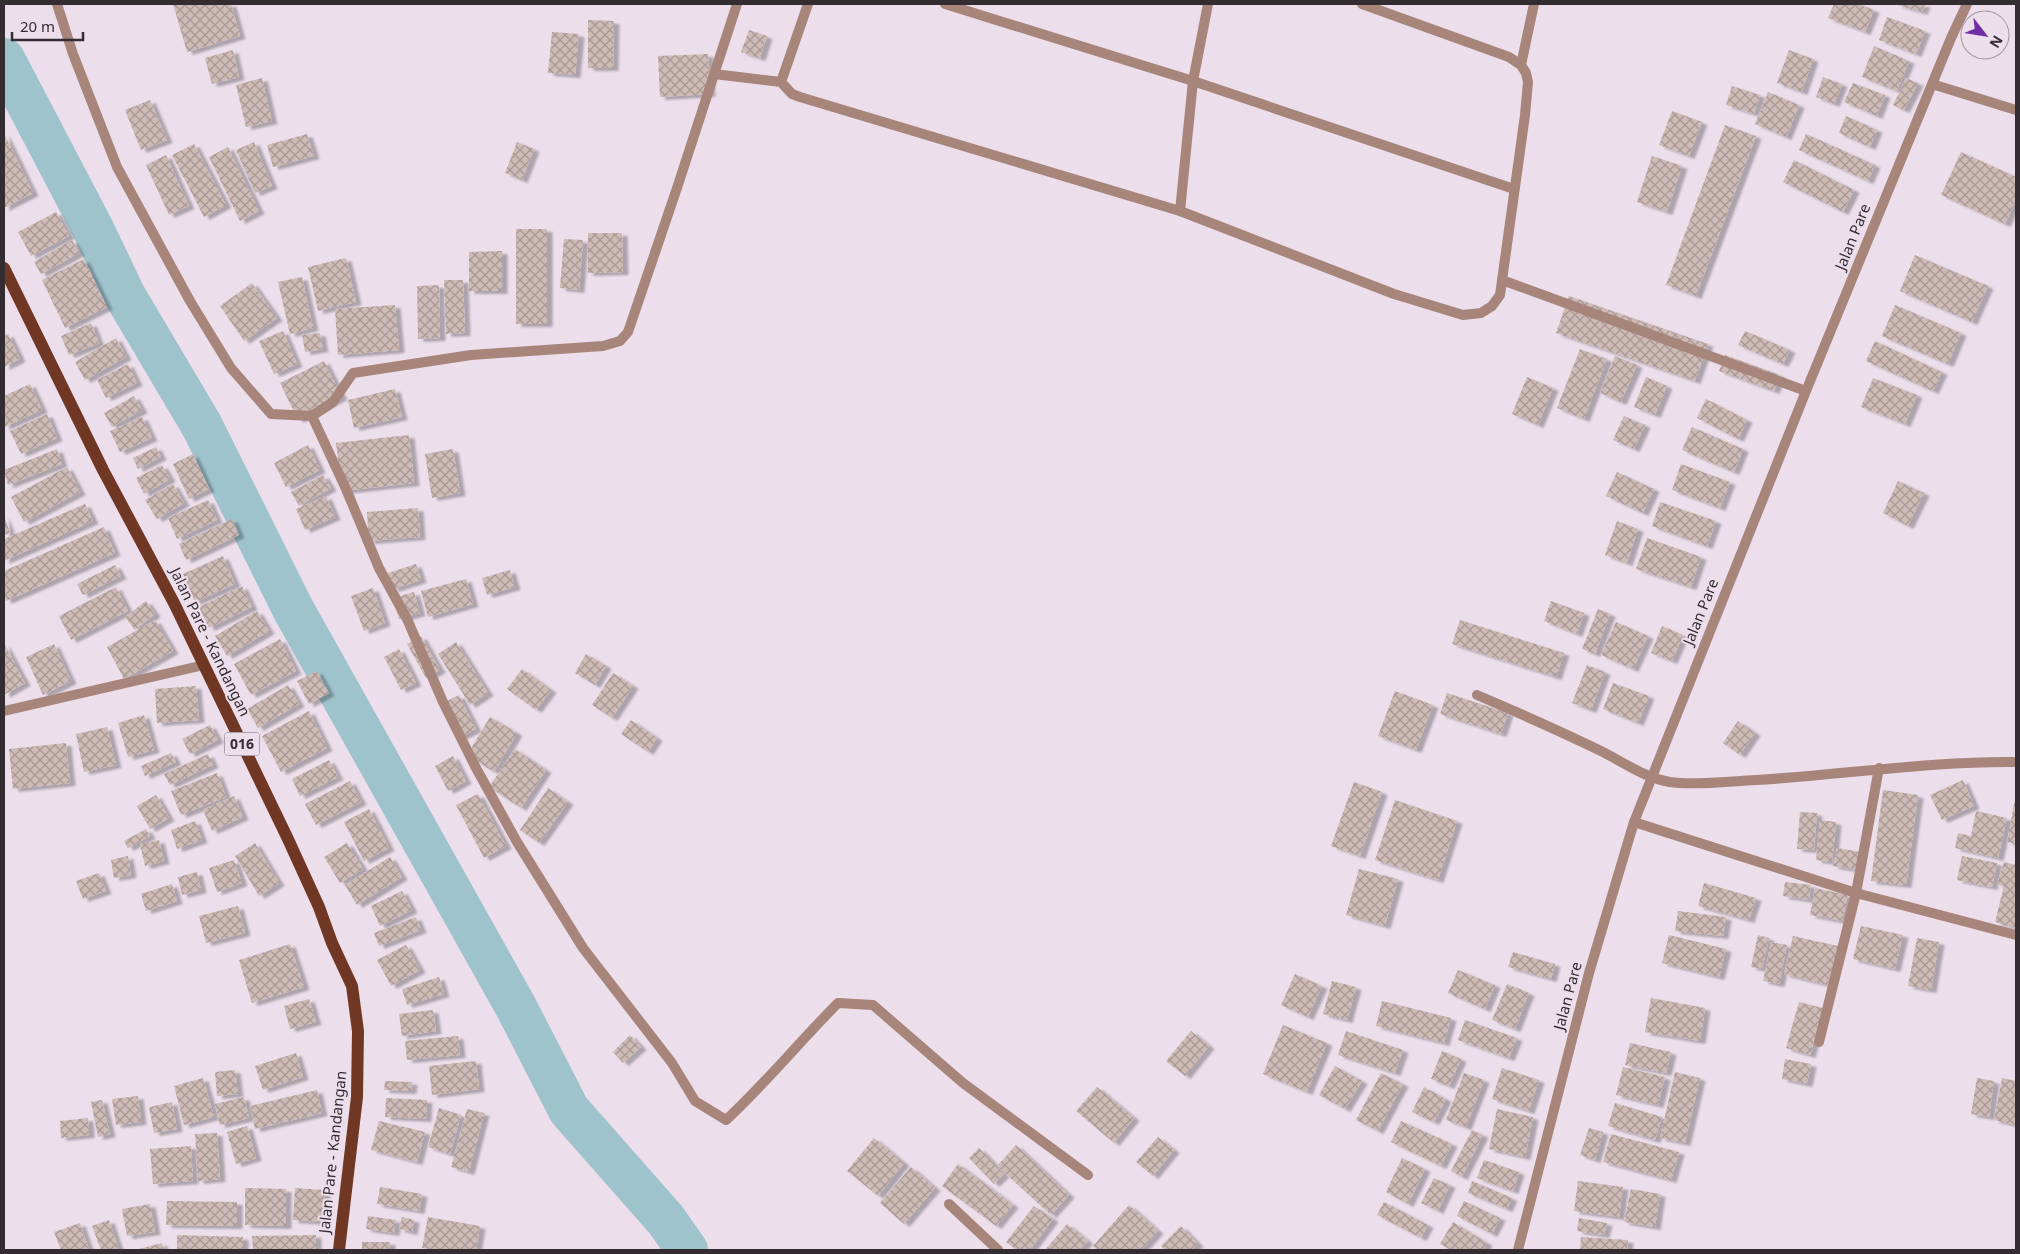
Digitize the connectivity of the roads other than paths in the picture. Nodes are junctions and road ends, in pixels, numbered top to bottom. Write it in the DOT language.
graph roads {
  1 [pos="57,4"];
  2 [pos="737,4"];
  3 [pos="808,4"];
  4 [pos="945,4"];
  5 [pos="1208,4"];
  6 [pos="1362,4"];
  7 [pos="1534,4"];
  8 [pos="1967,4"];
  9 [pos="1521,65"];
  10 [pos="714,74"];
  11 [pos="1194,81"];
  12 [pos="781,82"];
  13 [pos="1932,84"];
  14 [pos="2016,110"];
  15 [pos="1514,189"];
  16 [pos="1180,211"];
  17 [pos="4,268"];
  18 [pos="1502,280"];
  19 [pos="1806,391"];
  20 [pos="312,416"];
  21 [pos="204,665"];
  22 [pos="1477,694"];
  23 [pos="4,711"];
  24 [pos="2016,762"];
  25 [pos="1879,768"];
  26 [pos="1652,776"];
  27 [pos="1634,822"];
  28 [pos="1856,893"];
  29 [pos="2016,935"];
  30 [pos="1819,1042"];
  31 [pos="1088,1175"];
  32 [pos="948,1204"];
  33 [pos="339,1250"];
  34 [pos="998,1250"];
  35 [pos="1518,1250"];
  1 -- 20 [label="street"];
  2 -- 10 [label="street"];
  3 -- 12 [label="street"];
  4 -- 11 [label="street"];
  5 -- 11 [label="street"];
  6 -- 9 [label="street"];
  7 -- 9 [label="street"];
  8 -- 13 [label="street, Jalan Pare"];
  9 -- 15 [label="street"];
  10 -- 12 [label="street"];
  10 -- 20 [label="street"];
  11 -- 15 [label="street"];
  11 -- 16 [label="street"];
  12 -- 16 [label="street"];
  13 -- 14 [label="street"];
  13 -- 19 [label="street, Jalan Pare"];
  15 -- 18 [label="street"];
  16 -- 18 [label="street"];
  17 -- 21 [label="main road, Jalan Pare - Kandangan / 016"];
  18 -- 19 [label="street"];
  19 -- 26 [label="street, Jalan Pare"];
  20 -- 31 [label="street"];
  21 -- 23 [label="street"];
  21 -- 33 [label="main road, Jalan Pare - Kandangan / 016"];
  22 -- 26 [label="street"];
  24 -- 25 [label="street"];
  25 -- 26 [label="street"];
  25 -- 28 [label="street"];
  26 -- 27 [label="street, Jalan Pare"];
  27 -- 28 [label="street"];
  27 -- 35 [label="street, Jalan Pare"];
  28 -- 29 [label="street"];
  28 -- 30 [label="street"];
  32 -- 34 [label="street"];
}
